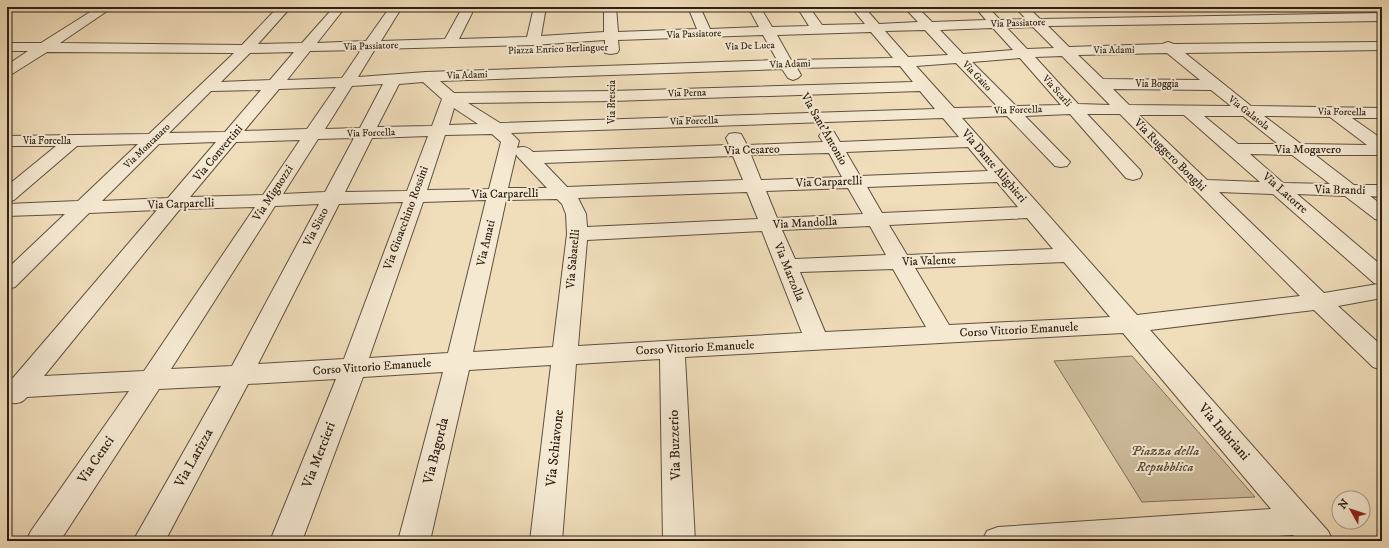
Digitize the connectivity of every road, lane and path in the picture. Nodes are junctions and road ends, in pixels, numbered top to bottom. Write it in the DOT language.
graph roads {
  1 [pos="107,7"];
  2 [pos="285,7"];
  3 [pos="396,7"];
  4 [pos="540,7"];
  5 [pos="610,7"];
  6 [pos="694,7"];
  7 [pos="754,7"];
  8 [pos="803,7"];
  9 [pos="857,7"];
  10 [pos="910,7"];
  11 [pos="981,7"];
  12 [pos="1021,7"];
  13 [pos="1074,7"];
  14 [pos="1118,7"];
  15 [pos="1208,7"];
  16 [pos="1264,7"];
  17 [pos="1319,7"];
  18 [pos="1371,7"];
  19 [pos="337,10"];
  20 [pos="466,13"];
  21 [pos="1382,13"];
  22 [pos="1382,16"];
  23 [pos="1334,17"];
  24 [pos="1221,18"];
  25 [pos="1278,18"];
  26 [pos="1134,20"];
  27 [pos="1089,21"];
  28 [pos="1037,23"];
  29 [pos="996,24"];
  30 [pos="928,26"];
  31 [pos="820,30"];
  32 [pos="878,37"];
  33 [pos="702,40"];
  34 [pos="533,41"];
  35 [pos="774,41"];
  36 [pos="506,42"];
  37 [pos="450,44"];
  38 [pos="617,45"];
  39 [pos="371,46"];
  40 [pos="1317,46"];
  41 [pos="7,47"];
  42 [pos="44,47"];
  43 [pos="306,47"];
  44 [pos="1379,47"];
  45 [pos="246,48"];
  46 [pos="1256,48"];
  47 [pos="1121,49"];
  48 [pos="1173,49"];
  49 [pos="1066,51"];
  50 [pos="1024,54"];
  51 [pos="960,58"];
  52 [pos="904,62"];
  53 [pos="786,64"];
  54 [pos="707,68"];
  55 [pos="612,70"];
  56 [pos="7,71"];
  57 [pos="426,77"];
  58 [pos="393,80"];
  59 [pos="346,82"];
  60 [pos="1099,84"];
  61 [pos="275,85"];
  62 [pos="1215,85"];
  63 [pos="207,86"];
  64 [pos="925,86"];
  65 [pos="801,90"];
  66 [pos="717,92"];
  67 [pos="612,96"];
  68 [pos="450,98"];
  69 [pos="1074,108"];
  70 [pos="1124,109"];
  71 [pos="1188,110"];
  72 [pos="1245,110"];
  73 [pos="1011,111"];
  74 [pos="1333,112"];
  75 [pos="949,113"];
  76 [pos="1382,113"];
  77 [pos="817,117"];
  78 [pos="728,120"];
  79 [pos="613,125"];
  80 [pos="438,131"];
  81 [pos="366,133"];
  82 [pos="312,134"];
  83 [pos="504,135"];
  84 [pos="231,137"];
  85 [pos="153,139"];
  86 [pos="7,141"];
  87 [pos="73,141"];
  88 [pos="974,142"];
  89 [pos="834,147"];
  90 [pos="1382,148"];
  91 [pos="1235,149"];
  92 [pos="1296,149"];
  93 [pos="740,150"];
  94 [pos="612,155"];
  95 [pos="529,158"];
  96 [pos="1061,162"];
  97 [pos="1133,174"];
  98 [pos="1003,176"];
  99 [pos="854,181"];
  100 [pos="755,185"];
  101 [pos="1202,186"];
  102 [pos="1280,188"];
  103 [pos="1349,190"];
  104 [pos="1382,190"];
  105 [pos="562,193"];
  106 [pos="498,194"];
  107 [pos="7,196"];
  108 [pos="414,197"];
  109 [pos="331,198"];
  110 [pos="268,201"];
  111 [pos="175,204"];
  112 [pos="84,207"];
  113 [pos="7,210"];
  114 [pos="1034,212"];
  115 [pos="1382,215"];
  116 [pos="876,219"];
  117 [pos="770,224"];
  118 [pos="577,234"];
  119 [pos="1071,255"];
  120 [pos="901,262"];
  121 [pos="787,266"];
  122 [pos="1382,278"];
  123 [pos="7,282"];
  124 [pos="1382,291"];
  125 [pos="1319,302"];
  126 [pos="1131,324"];
  127 [pos="942,334"];
  128 [pos="817,341"];
  129 [pos="672,349"];
  130 [pos="564,356"];
  131 [pos="1382,361"];
  132 [pos="458,362"];
  133 [pos="353,368"];
  134 [pos="240,375"];
  135 [pos="151,380"];
  136 [pos="12,393"];
  137 [pos="1308,531"];
  138 [pos="1214,534"];
  139 [pos="1080,538"];
  140 [pos="42,541"];
  141 [pos="149,541"];
  142 [pos="286,541"];
  143 [pos="414,541"];
  144 [pos="546,541"];
  145 [pos="679,541"];
  146 [pos="998,541"];
  1 -- 42 [label="street"];
  2 -- 45 [label="street, Via Montanaro"];
  3 -- 39 [label="street, Via Mignozzi"];
  4 -- 34 [label="street"];
  5 -- 38 [label="street, Via Brescia"];
  6 -- 33 [label="street, Via Marzolla"];
  7 -- 35 [label="street, Via Sant'Antonio"];
  8 -- 31 [label="street"];
  9 -- 32 [label="street, Via Dante Alighieri"];
  10 -- 30 [label="street, Via Gaito"];
  11 -- 29 [label="street, Via Scarli"];
  12 -- 28 [label="street, Via Ruggero Bonghi"];
  13 -- 27 [label="street"];
  14 -- 26 [label="street, Via Galatola"];
  15 -- 24 [label="street"];
  16 -- 25 [label="street"];
  17 -- 23 [label="street"];
  18 -- 21 [label="street"];
  19 -- 43 [label="street, Via Convertini"];
  20 -- 37 [label="street"];
  22 -- 23 [label="street, Via Passiatore"];
  23 -- 25 [label="street, Via Passiatore"];
  23 -- 44 [label="street"];
  24 -- 25 [label="street, Via Passiatore"];
  24 -- 26 [label="street, Via Passiatore"];
  24 -- 46 [label="street"];
  25 -- 40 [label="street"];
  26 -- 27 [label="street, Via Passiatore"];
  26 -- 48 [label="street, Via Galatola"];
  27 -- 28 [label="street, Via Passiatore"];
  27 -- 47 [label="street"];
  28 -- 29 [label="street, Via Passiatore"];
  28 -- 49 [label="street, Via Ruggero Bonghi"];
  29 -- 30 [label="street, Via Passiatore"];
  29 -- 50 [label="street, Via Scarli"];
  30 -- 32 [label="street, Via Passiatore"];
  30 -- 51 [label="street, Via Gaito"];
  31 -- 32 [label="street, Via Passiatore"];
  31 -- 35 [label="street, Via Passiatore"];
  32 -- 52 [label="street, Via Dante Alighieri"];
  33 -- 35 [label="street, Via Passiatore"];
  33 -- 38 [label="street, Via Passiatore"];
  33 -- 54 [label="street, Via Marzolla"];
  34 -- 36 [label="street, Via Passiatore"];
  34 -- 38 [label="street, Via Passiatore"];
  35 -- 53 [label="street, Via Sant'Antonio"];
  36 -- 37 [label="street, Via Passiatore"];
  36 -- 38 [label="street, Piazza Enrico Berlinguer"];
  37 -- 39 [label="street, Via Passiatore"];
  38 -- 55 [label="street, Via Brescia"];
  39 -- 43 [label="street, Via Passiatore"];
  39 -- 59 [label="street, Via Mignozzi"];
  40 -- 44 [label="street, Via Adami"];
  40 -- 46 [label="street, Via Adami"];
  41 -- 42 [label="street, Via Passiatore"];
  42 -- 45 [label="street, Via Passiatore"];
  42 -- 56 [label="street"];
  43 -- 45 [label="street, Via Passiatore"];
  43 -- 61 [label="street, Via Convertini"];
  45 -- 63 [label="street, Via Montanaro"];
  46 -- 48 [label="street, Via Adami"];
  47 -- 48 [label="street, Via Adami"];
  47 -- 49 [label="street, Via Adami"];
  48 -- 62 [label="street, Via Galatola"];
  49 -- 50 [label="street, Via Adami"];
  49 -- 60 [label="street, Via Ruggero Bonghi"];
  50 -- 51 [label="street, Via Adami"];
  50 -- 69 [label="street, Via Scarli"];
  51 -- 52 [label="street, Via Adami"];
  51 -- 73 [label="street, Via Gaito"];
  52 -- 53 [label="street, Via Adami"];
  52 -- 64 [label="street, Via Dante Alighieri"];
  53 -- 54 [label="street, Via Adami"];
  53 -- 65 [label="street, Via Sant'Antonio"];
  54 -- 55 [label="street, Via Adami"];
  54 -- 66 [label="street, Via Marzolla"];
  55 -- 57 [label="street, Via Adami"];
  55 -- 67 [label="street, Via Brescia"];
  57 -- 58 [label="street, Via Adami"];
  57 -- 68 [label="street"];
  58 -- 59 [label="street, Via Adami"];
  58 -- 81 [label="street, Via Sisto"];
  59 -- 61 [label="street, Via Adami"];
  59 -- 82 [label="street, Via Mignozzi"];
  60 -- 62 [label="street, Via Boggia"];
  60 -- 70 [label="street, Via Ruggero Bonghi"];
  61 -- 63 [label="street, Via Adami"];
  61 -- 84 [label="street, Via Convertini"];
  62 -- 72 [label="street, Via Galatola"];
  63 -- 85 [label="street, Via Montanaro"];
  64 -- 65 [label="street, Via Perna"];
  64 -- 75 [label="street, Via Dante Alighieri"];
  65 -- 66 [label="street, Via Perna"];
  65 -- 77 [label="street, Via Sant'Antonio"];
  66 -- 67 [label="street, Via Perna"];
  66 -- 78 [label="street, Via Marzolla"];
  67 -- 68 [label="street, Via Perna"];
  67 -- 79 [label="street, Via Brescia"];
  68 -- 80 [label="street, Via Gioacchino Rossini"];
  68 -- 83 [label="street, Via Sabatelli"];
  69 -- 70 [label="street, Via Forcella"];
  69 -- 73 [label="street, Via Forcella"];
  69 -- 97 [label="street, Via Scarli"];
  70 -- 71 [label="street, Via Forcella"];
  70 -- 101 [label="street, Via Ruggero Bonghi"];
  71 -- 72 [label="street, Via Forcella"];
  71 -- 91 [label="street, Via Latorre"];
  72 -- 74 [label="street, Via Forcella"];
  72 -- 92 [label="street, Via Galatola"];
  73 -- 75 [label="street, Via Forcella"];
  73 -- 96 [label="street, Via Gaito"];
  74 -- 76 [label="street, Via Forcella"];
  74 -- 90 [label="street"];
  75 -- 77 [label="street, Via Forcella"];
  75 -- 88 [label="street, Via Dante Alighieri"];
  77 -- 78 [label="street, Via Forcella"];
  77 -- 89 [label="street, Via Sant'Antonio"];
  78 -- 79 [label="street, Via Forcella"];
  78 -- 93 [label="street, Via Marzolla"];
  79 -- 83 [label="street, Via Forcella"];
  79 -- 94 [label="street, Via Brescia"];
  80 -- 81 [label="street, Via Forcella"];
  80 -- 83 [label="street, Via Forcella"];
  80 -- 108 [label="street, Via Gioacchino Rossini"];
  81 -- 82 [label="street, Via Forcella"];
  81 -- 109 [label="street, Via Sisto"];
  82 -- 84 [label="street, Via Forcella"];
  82 -- 110 [label="street, Via Mignozzi"];
  83 -- 95 [label="street, Via Sabatelli"];
  83 -- 106 [label="street, Via Amati"];
  84 -- 85 [label="street, Via Forcella"];
  84 -- 111 [label="street, Via Convertini"];
  85 -- 87 [label="street, Via Forcella"];
  85 -- 112 [label="street, Via Montanaro"];
  86 -- 87 [label="street, Via Forcella"];
  87 -- 107 [label="street"];
  88 -- 89 [label="street, Via Cesareo"];
  88 -- 98 [label="street, Via Dante Alighieri"];
  89 -- 93 [label="street, Via Cesareo"];
  89 -- 99 [label="street, Via Sant'Antonio"];
  90 -- 92 [label="street, Via Mogavero"];
  91 -- 92 [label="street, Via Mogavero"];
  91 -- 102 [label="street, Via Latorre"];
  92 -- 103 [label="street, Via Galatola"];
  93 -- 94 [label="street, Via Cesareo"];
  93 -- 100 [label="street, Via Marzolla"];
  94 -- 95 [label="street, Via Cesareo"];
  95 -- 105 [label="street, Via Sabatelli"];
  98 -- 99 [label="street, Via Carparelli"];
  98 -- 114 [label="street, Via Dante Alighieri"];
  99 -- 100 [label="street, Via Carparelli"];
  99 -- 116 [label="street, Via Sant'Antonio"];
  100 -- 105 [label="street, Via Carparelli"];
  100 -- 117 [label="street, Via Marzolla"];
  101 -- 102 [label="street, Via Brandi"];
  101 -- 125 [label="street, Via Ruggero Bonghi"];
  102 -- 103 [label="street, Via Brandi"];
  102 -- 122 [label="street, Via Latorre"];
  103 -- 104 [label="street, Via Brandi"];
  103 -- 115 [label="street, Via Galatola"];
  105 -- 106 [label="street, Via Carparelli"];
  105 -- 118 [label="street, Via Sabatelli"];
  106 -- 108 [label="street, Via Carparelli"];
  106 -- 132 [label="street, Via Amati"];
  108 -- 109 [label="street, Via Carparelli"];
  108 -- 133 [label="street, Via Gioacchino Rossini"];
  109 -- 110 [label="street, Via Carparelli"];
  109 -- 134 [label="street, Via Sisto"];
  110 -- 111 [label="street, Via Carparelli"];
  110 -- 135 [label="street, Via Mignozzi"];
  111 -- 112 [label="street, Via Carparelli"];
  111 -- 136 [label="street, Via Convertini"];
  112 -- 113 [label="street, Via Carparelli"];
  112 -- 123 [label="street, Via Montanaro"];
  114 -- 116 [label="street, Via Mandolla"];
  114 -- 119 [label="street, Via Dante Alighieri"];
  116 -- 117 [label="street, Via Mandolla"];
  116 -- 120 [label="street, Via Sant'Antonio"];
  117 -- 118 [label="street, Via Mandolla"];
  117 -- 121 [label="street, Via Marzolla"];
  118 -- 130 [label="street, Via Sabatelli"];
  119 -- 120 [label="street, Via Valente"];
  119 -- 126 [label="street, Via Dante Alighieri"];
  120 -- 121 [label="street, Via Valente"];
  120 -- 127 [label="street, Via Sant'Antonio"];
  121 -- 128 [label="street, Via Marzolla"];
  124 -- 125 [label="street, Corso Vittorio Emanuele"];
  125 -- 126 [label="street, Corso Vittorio Emanuele"];
  125 -- 131 [label="street, Via Ruggero Bonghi"];
  126 -- 127 [label="street, Corso Vittorio Emanuele"];
  126 -- 137 [label="street, Via Imbriani"];
  127 -- 128 [label="street, Corso Vittorio Emanuele"];
  128 -- 129 [label="street, Corso Vittorio Emanuele"];
  129 -- 130 [label="street, Corso Vittorio Emanuele"];
  129 -- 145 [label="street, Via Buzzerio"];
  130 -- 132 [label="street, Corso Vittorio Emanuele"];
  130 -- 144 [label="street, Via Schiavone"];
  132 -- 133 [label="street, Corso Vittorio Emanuele"];
  132 -- 143 [label="street, Via Bagorda"];
  133 -- 134 [label="street, Corso Vittorio Emanuele"];
  133 -- 142 [label="street, Via Mercieri"];
  134 -- 135 [label="street, Corso Vittorio Emanuele"];
  134 -- 141 [label="street, Via Larizza"];
  135 -- 136 [label="street, Corso Vittorio Emanuele"];
  135 -- 140 [label="street, Via Cenci"];
  137 -- 138 [label="street"];
  138 -- 139 [label="street"];
  139 -- 146 [label="street"];
}
